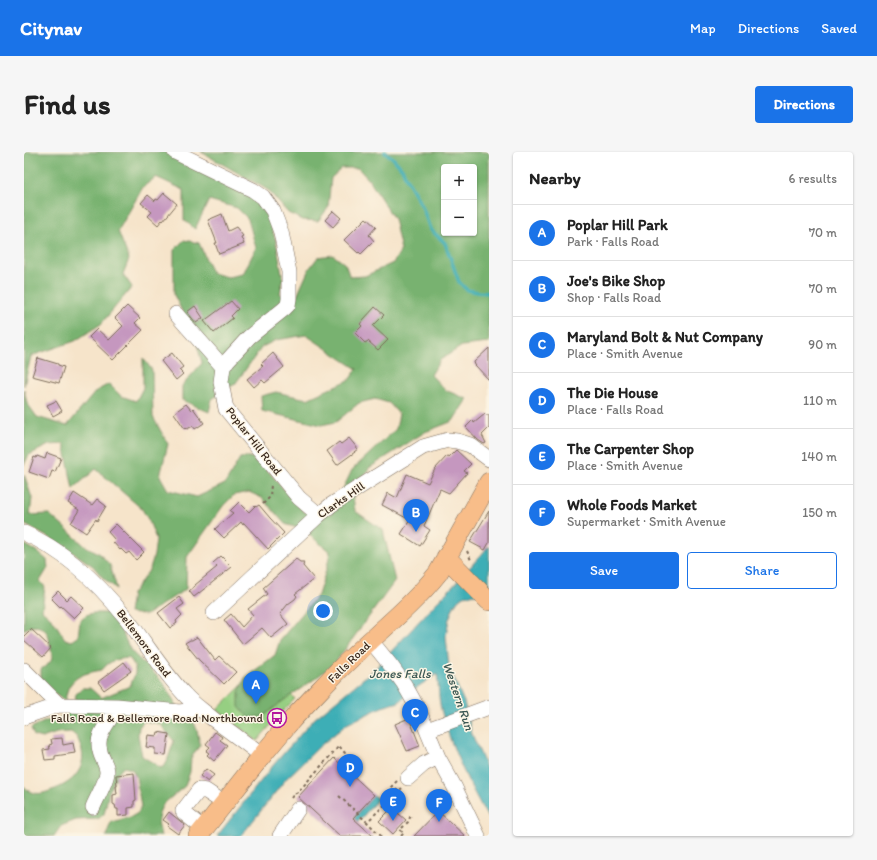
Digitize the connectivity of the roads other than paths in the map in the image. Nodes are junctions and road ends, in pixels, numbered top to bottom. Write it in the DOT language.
graph roads {
  1 [pos="175,152"];
  2 [pos="176,314"];
  3 [pos="223,367"];
  4 [pos="489,460"];
  5 [pos="489,482"];
  6 [pos="319,515"];
  7 [pos="24,532"];
  8 [pos="446,557"];
  9 [pos="489,601"];
  10 [pos="214,613"];
  11 [pos="376,646"];
  12 [pos="24,670"];
  13 [pos="59,705"];
  14 [pos="117,706"];
  15 [pos="200,709"];
  16 [pos="486,709"];
  17 [pos="24,717"];
  18 [pos="427,730"];
  19 [pos="262,756"];
  20 [pos="438,757"];
  21 [pos="408,778"];
  22 [pos="224,803"];
  23 [pos="93,807"];
  24 [pos="298,809"];
  25 [pos="201,833"];
  26 [pos="280,836"];
  27 [pos="478,836"];
  1 -- 3 [label="street"];
  2 -- 3 [label="street"];
  3 -- 6 [label="street, Poplar Hill Road"];
  4 -- 6 [label="street, Clarks Hill"];
  5 -- 8 [label="main road, Falls Road"];
  6 -- 10 [label="street, Clarks Hill"];
  7 -- 15 [label="street, Bellemore Road"];
  8 -- 9 [label="main road"];
  8 -- 11 [label="main road, Falls Road"];
  11 -- 18 [label="street"];
  11 -- 19 [label="main road, Falls Road"];
  12 -- 13 [label="street"];
  13 -- 14 [label="street"];
  13 -- 17 [label="street"];
  14 -- 15 [label="street"];
  14 -- 23 [label="street"];
  15 -- 19 [label="street, Bellemore Road"];
  16 -- 18 [label="street"];
  18 -- 20 [label="street"];
  19 -- 22 [label="main road, Falls Road"];
  20 -- 21 [label="street"];
  20 -- 27 [label="street"];
  22 -- 25 [label="main road, Falls Road"];
  22 -- 25 [label="street"];
  24 -- 26 [label="street"];
}
